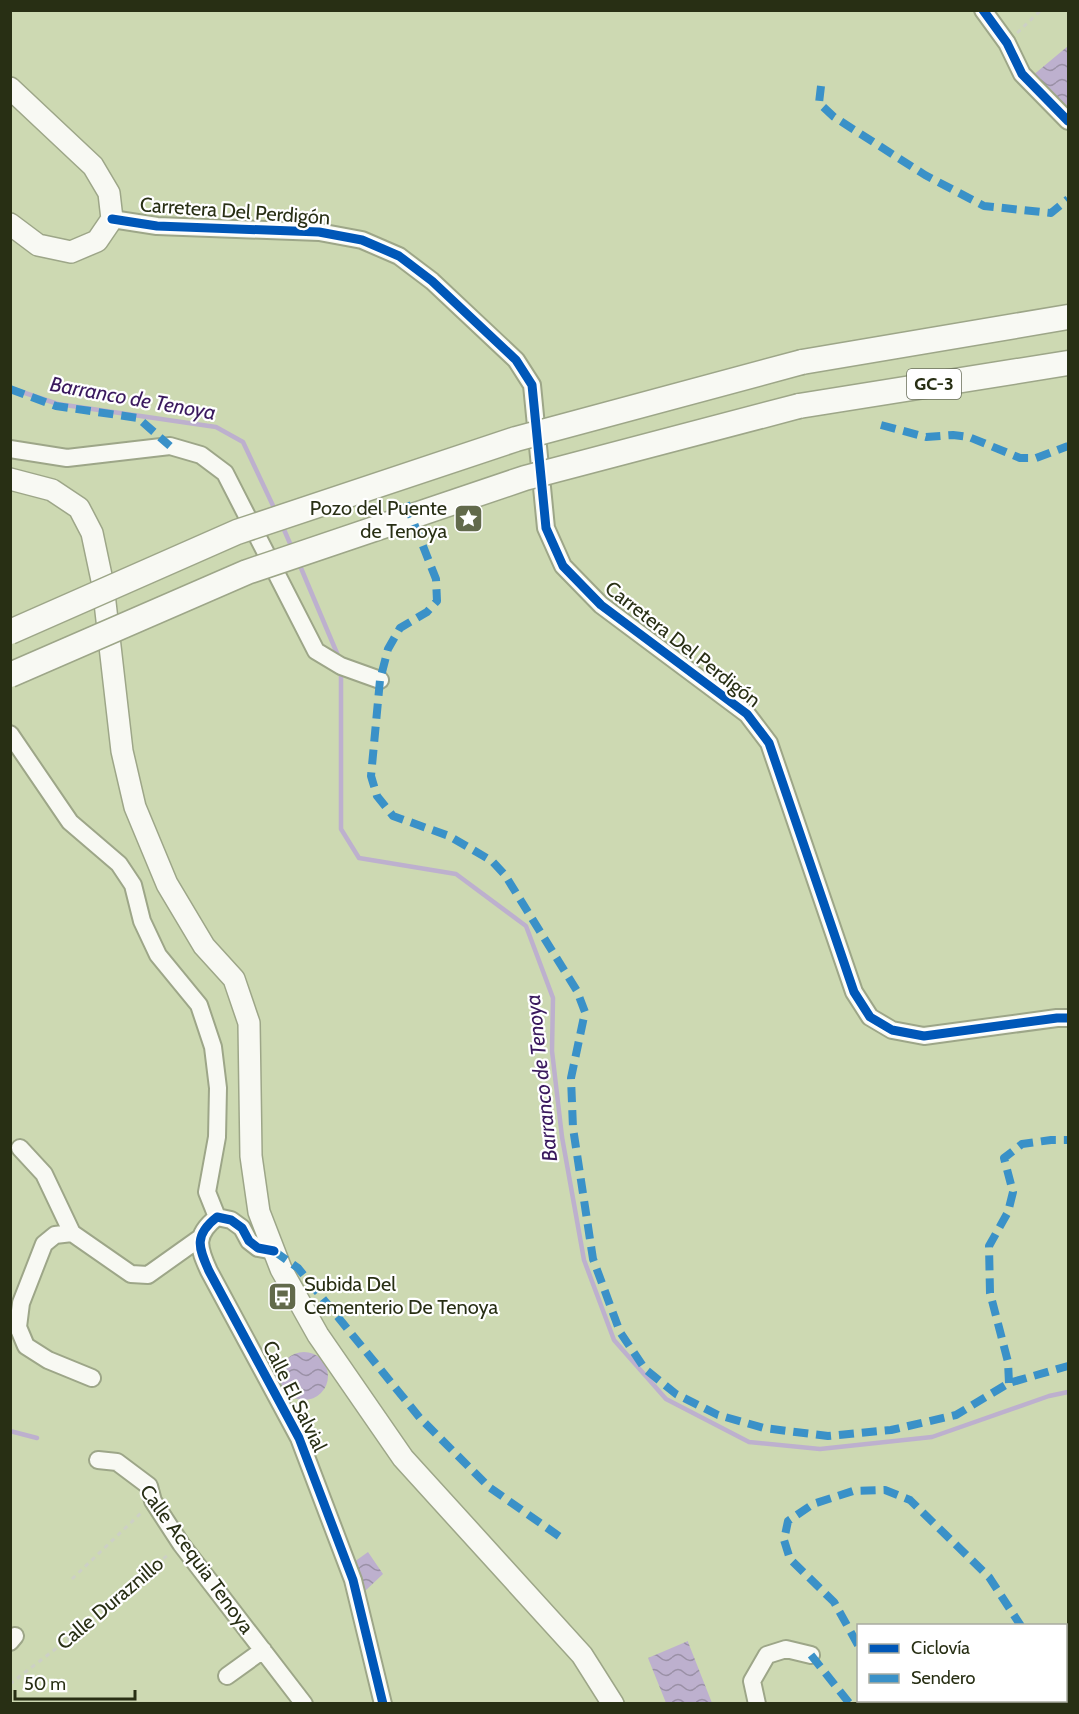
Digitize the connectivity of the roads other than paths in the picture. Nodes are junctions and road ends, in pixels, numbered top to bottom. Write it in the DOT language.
graph roads {
  1 [pos="983,10"];
  2 [pos="10,88"];
  3 [pos="1068,121"];
  4 [pos="112,219"];
  5 [pos="10,224"];
  6 [pos="1068,317"];
  7 [pos="1068,363"];
  8 [pos="10,449"];
  9 [pos="10,479"];
  10 [pos="10,632"];
  11 [pos="10,675"];
  12 [pos="380,680"];
  13 [pos="10,734"];
  14 [pos="1068,1018"];
  15 [pos="20,1148"];
  16 [pos="217,1217"];
  17 [pos="72,1233"];
  18 [pos="200,1238"];
  19 [pos="274,1251"];
  20 [pos="92,1378"];
  21 [pos="98,1460"];
  22 [pos="263,1650"];
  23 [pos="811,1655"];
  24 [pos="227,1676"];
  25 [pos="304,1704"];
  26 [pos="383,1704"];
  27 [pos="613,1704"];
  28 [pos="757,1704"];
  1 -- 3 [label="street"];
  2 -- 4 [label="main road"];
  4 -- 5 [label="main road"];
  4 -- 14 [label="street, Carretera Del Perdigón"];
  6 -- 10 [label="highway, GC-3, bridge"];
  7 -- 11 [label="highway, GC-3, bridge"];
  8 -- 12 [label="street"];
  9 -- 19 [label="main road"];
  13 -- 16 [label="street"];
  15 -- 17 [label="street"];
  16 -- 18 [label="street"];
  16 -- 19 [label="street"];
  17 -- 18 [label="street"];
  17 -- 20 [label="street"];
  18 -- 26 [label="street, Calle El Salvial"];
  19 -- 27 [label="main road"];
  21 -- 22 [label="street, Calle Acequia Tenoya"];
  22 -- 24 [label="street"];
  22 -- 25 [label="street, Calle Acequia Tenoya"];
  23 -- 28 [label="street"];
}
